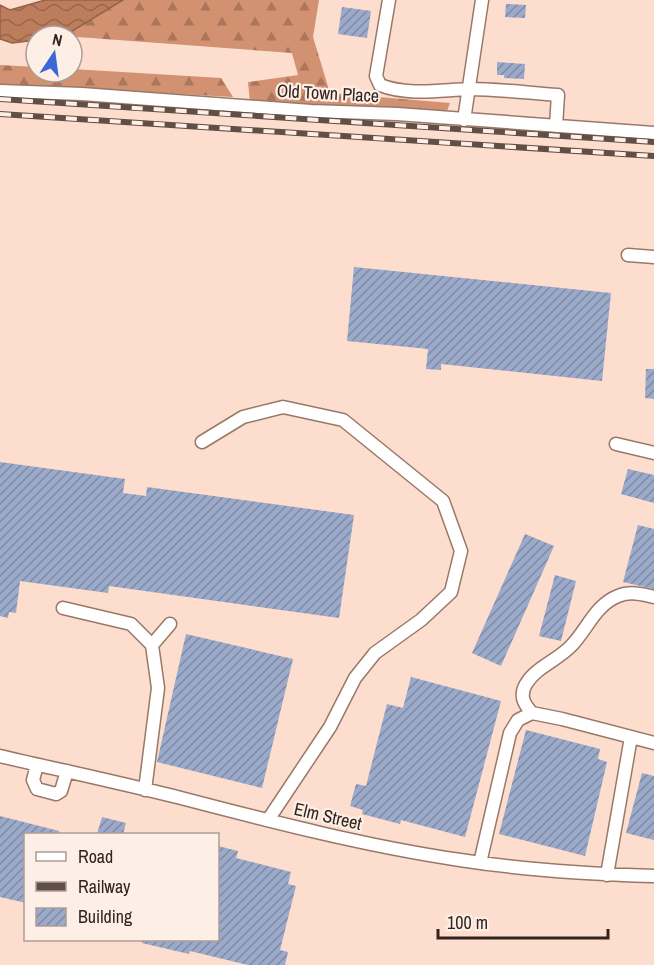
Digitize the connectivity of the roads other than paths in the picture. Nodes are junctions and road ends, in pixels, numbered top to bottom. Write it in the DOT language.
graph roads {
  1 [pos="389,0"];
  2 [pos="482,0"];
  3 [pos="468,89"];
  4 [pos="0,91"];
  5 [pos="464,120"];
  6 [pos="556,126"];
  7 [pos="654,133"];
  8 [pos="628,255"];
  9 [pos="654,257"];
  10 [pos="202,442"];
  11 [pos="616,444"];
  12 [pos="654,453"];
  13 [pos="654,597"];
  14 [pos="63,608"];
  15 [pos="170,624"];
  16 [pos="152,645"];
  17 [pos="532,713"];
  18 [pos="631,737"];
  19 [pos="654,743"];
  20 [pos="0,756"];
  21 [pos="37,765"];
  22 [pos="67,771"];
  23 [pos="145,790"];
  24 [pos="267,820"];
  25 [pos="480,863"];
  26 [pos="607,874"];
  27 [pos="654,876"];
  1 -- 3 [label="street"];
  2 -- 3 [label="street"];
  3 -- 5 [label="street"];
  3 -- 6 [label="street"];
  4 -- 5 [label="street, Old Town Place"];
  5 -- 6 [label="street, Old Town Place"];
  6 -- 7 [label="street, Old Town Place"];
  8 -- 9 [label="street"];
  10 -- 24 [label="street"];
  11 -- 12 [label="street"];
  13 -- 17 [label="street"];
  14 -- 16 [label="street"];
  15 -- 16 [label="street"];
  16 -- 23 [label="street"];
  17 -- 18 [label="street"];
  17 -- 25 [label="street"];
  18 -- 19 [label="street"];
  18 -- 26 [label="street"];
  20 -- 21 [label="street, Elm Street"];
  21 -- 22 [label="street, Elm Street"];
  21 -- 22 [label="street"];
  22 -- 23 [label="street, Elm Street"];
  23 -- 24 [label="street, Elm Street"];
  24 -- 25 [label="street, Elm Street"];
  25 -- 26 [label="street, Elm Street"];
  26 -- 27 [label="street, Elm Street"];
}
